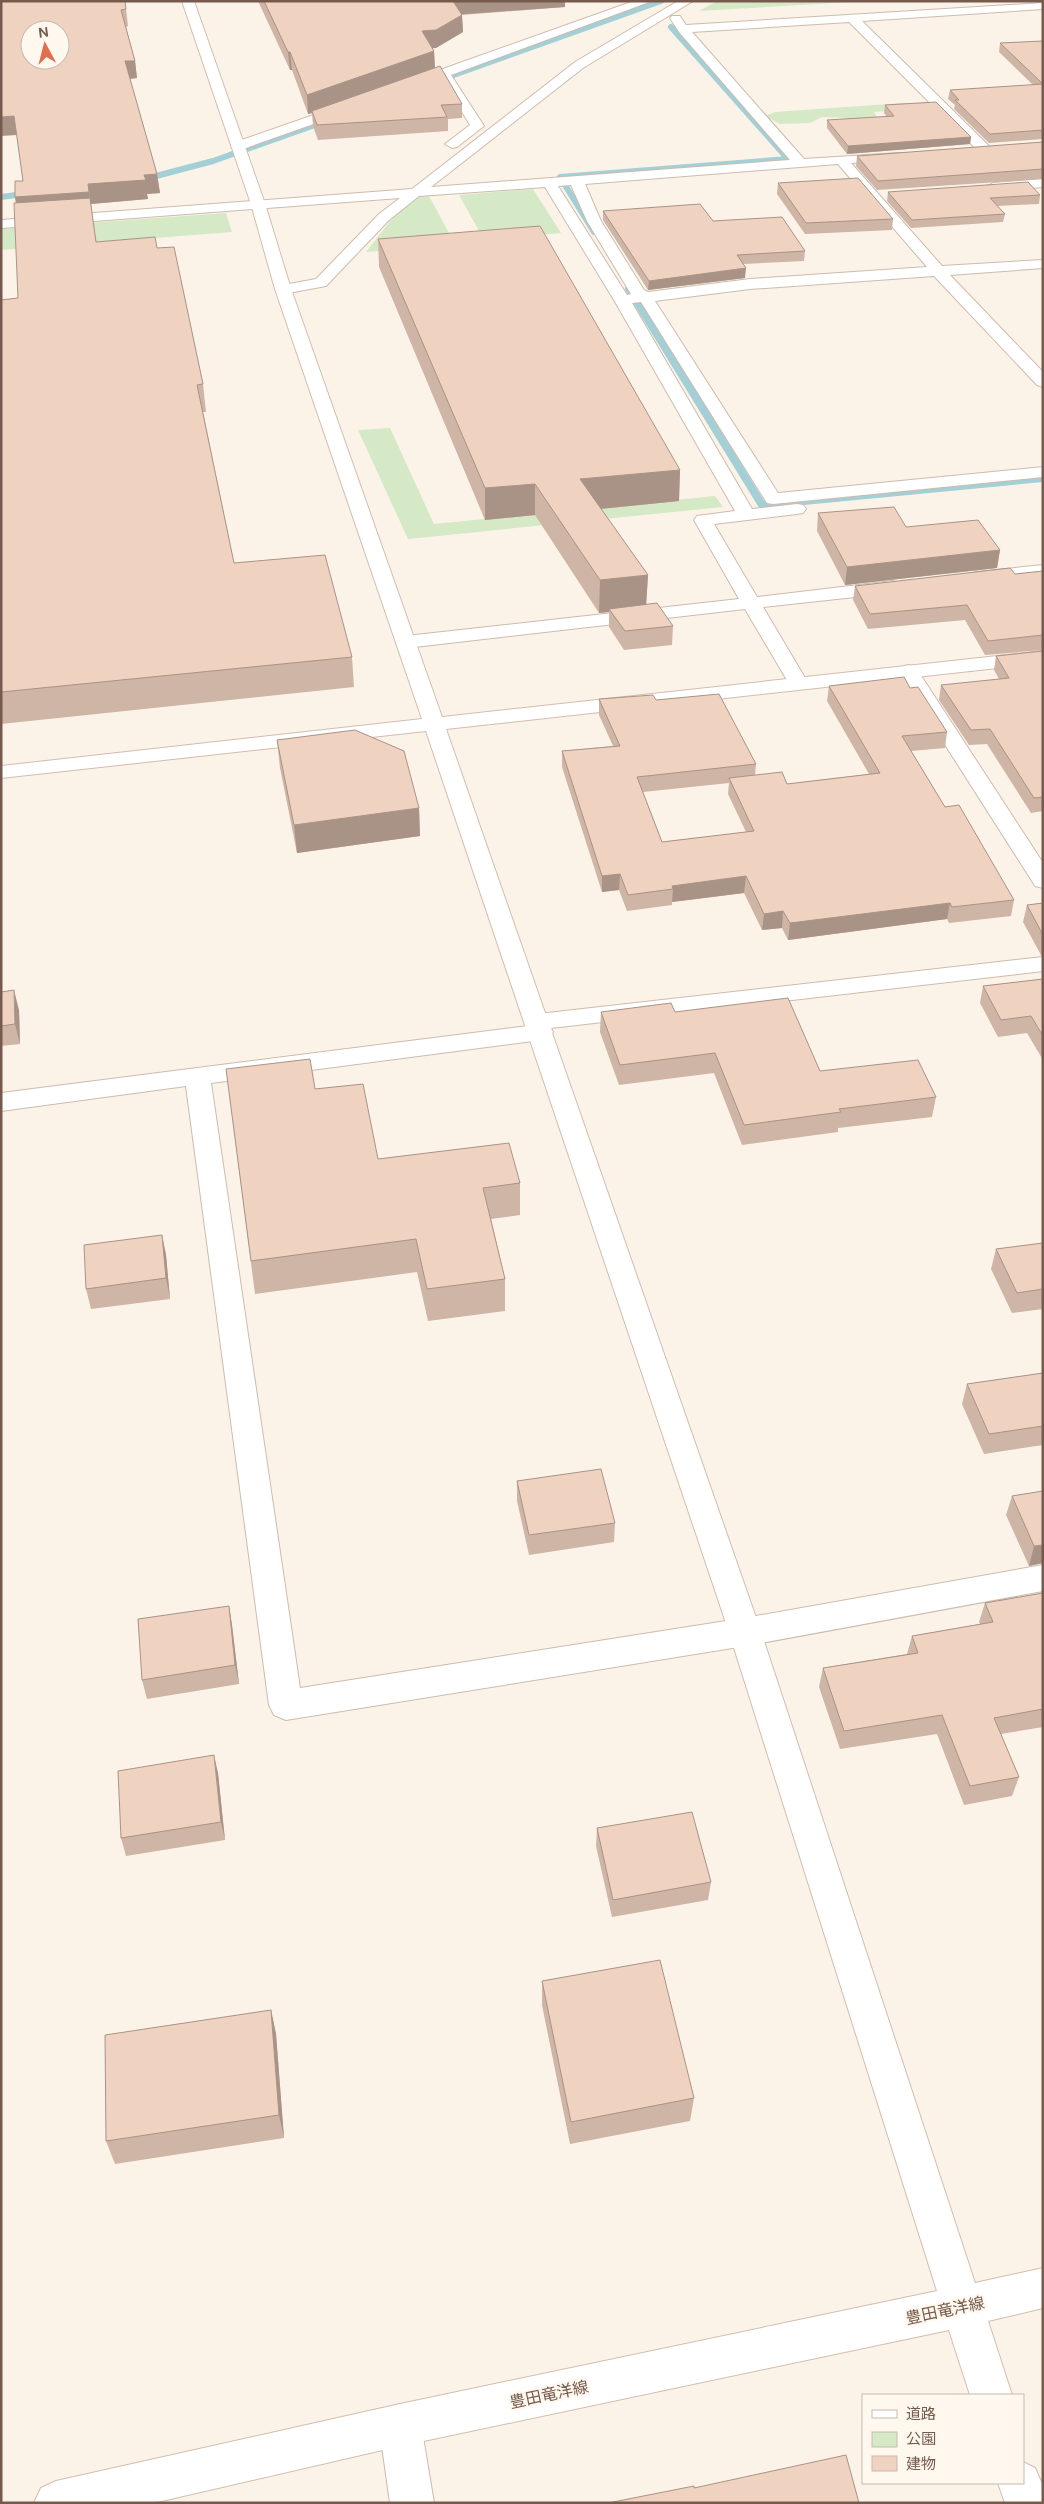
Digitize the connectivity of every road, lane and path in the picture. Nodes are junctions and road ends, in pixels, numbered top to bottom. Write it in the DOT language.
graph roads {
  1 [pos="188,1"];
  2 [pos="646,1"];
  3 [pos="687,1"];
  4 [pos="667,6"];
  5 [pos="1037,7"];
  6 [pos="853,19"];
  7 [pos="683,29"];
  8 [pos="444,73"];
  9 [pos="397,89"];
  10 [pos="360,103"];
  11 [pos="238,146"];
  12 [pos="445,149"];
  13 [pos="965,151"];
  14 [pos="908,155"];
  15 [pos="841,160"];
  16 [pos="800,163"];
  17 [pos="405,178"];
  18 [pos="576,180"];
  19 [pos="549,182"];
  20 [pos="1043,183"];
  21 [pos="983,187"];
  22 [pos="413,193"];
  23 [pos="894,194"];
  24 [pos="380,196"];
  25 [pos="874,196"];
  26 [pos="258,204"];
  27 [pos="1,224"];
  28 [pos="1043,264"];
  29 [pos="939,272"];
  30 [pos="283,289"];
  31 [pos="646,298"];
  32 [pos="622,300"];
  33 [pos="1043,382"];
  34 [pos="1043,472"];
  35 [pos="1043,486"];
  36 [pos="746,514"];
  37 [pos="1043,571"];
  38 [pos="955,580"];
  39 [pos="907,586"];
  40 [pos="751,603"];
  41 [pos="406,642"];
  42 [pos="1043,657"];
  43 [pos="908,671"];
  44 [pos="798,683"];
  45 [pos="434,725"];
  46 [pos="1,772"];
  47 [pos="1043,881"];
  48 [pos="1043,964"];
  49 [pos="540,1027"];
  50 [pos="198,1078"];
  51 [pos="1,1102"];
  52 [pos="1043,1578"];
  53 [pos="745,1632"];
  54 [pos="1043,2288"];
  55 [pos="961,2308"];
  56 [pos="991,2394"];
  57 [pos="400,2425"];
  58 [pos="1020,2484"];
  59 [pos="56,2503"];
  60 [pos="412,2503"];
  61 [pos="1027,2503"];
  1 -- 11 [label="street"];
  2 -- 8 [label="street"];
  3 -- 4 [label="street"];
  4 -- 7 [label="street"];
  4 -- 22 [label="street"];
  5 -- 6 [label="street"];
  6 -- 7 [label="street"];
  6 -- 13 [label="street"];
  7 -- 16 [label="street"];
  8 -- 9 [label="street"];
  8 -- 12 [label="street"];
  10 -- 11 [label="street"];
  11 -- 26 [label="street"];
  14 -- 15 [label="street"];
  15 -- 16 [label="street"];
  15 -- 25 [label="street"];
  16 -- 18 [label="street"];
  17 -- 24 [label="street"];
  18 -- 19 [label="street"];
  18 -- 31 [label="street"];
  19 -- 22 [label="street"];
  19 -- 32 [label="street"];
  20 -- 21 [label="street"];
  22 -- 24 [label="street"];
  22 -- 30 [label="street"];
  23 -- 25 [label="street"];
  24 -- 26 [label="street"];
  25 -- 29 [label="street"];
  26 -- 27 [label="street"];
  26 -- 30 [label="street"];
  28 -- 29 [label="street"];
  29 -- 31 [label="street"];
  29 -- 33 [label="street"];
  30 -- 41 [label="street"];
  31 -- 32 [label="street"];
  31 -- 34 [label="street"];
  32 -- 36 [label="street"];
  35 -- 36 [label="street"];
  36 -- 40 [label="street"];
  37 -- 38 [label="street"];
  39 -- 40 [label="street"];
  40 -- 41 [label="street"];
  40 -- 44 [label="street"];
  41 -- 45 [label="street"];
  42 -- 43 [label="street"];
  43 -- 44 [label="street"];
  43 -- 47 [label="street"];
  44 -- 45 [label="street"];
  45 -- 46 [label="street"];
  45 -- 49 [label="street"];
  48 -- 49 [label="street"];
  49 -- 50 [label="street"];
  49 -- 53 [label="street"];
  50 -- 51 [label="street"];
  50 -- 53 [label="street"];
  52 -- 53 [label="street"];
  53 -- 55 [label="street"];
  54 -- 55 [label="street, 豊田竜洋線"];
  55 -- 56 [label="street"];
  55 -- 57 [label="street, 豊田竜洋線"];
  57 -- 59 [label="street, 豊田竜洋線"];
  57 -- 60 [label="street"];
  58 -- 61 [label="street"];
}
